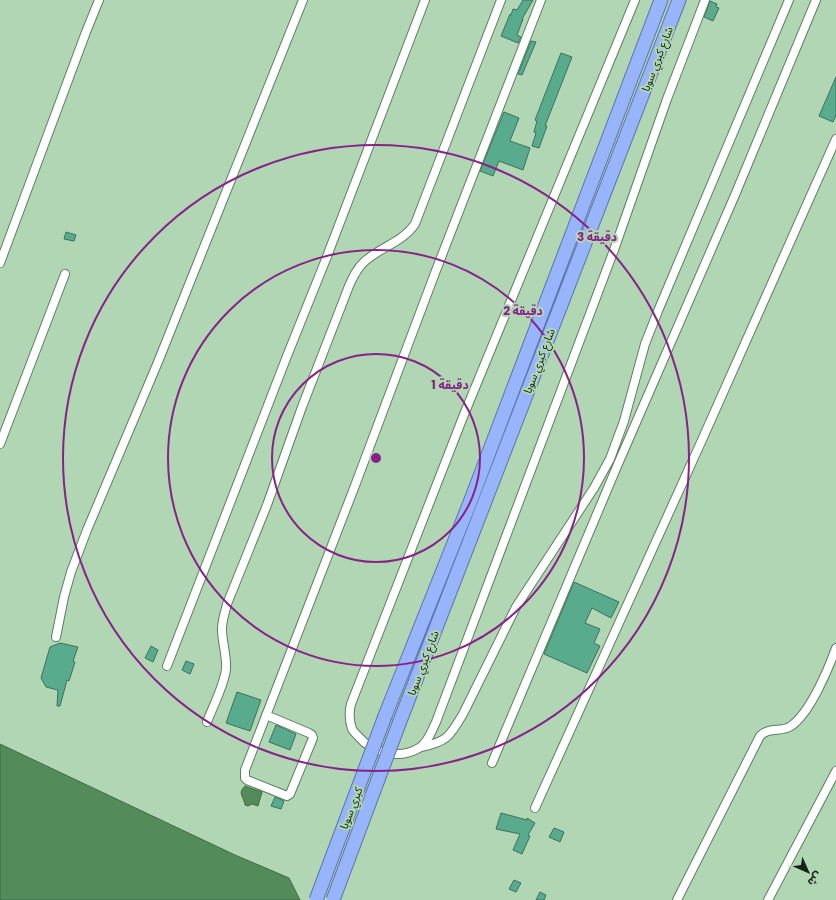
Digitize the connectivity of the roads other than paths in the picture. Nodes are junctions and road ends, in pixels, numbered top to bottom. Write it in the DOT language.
graph roads {
  1 [pos="99,0"];
  2 [pos="303,0"];
  3 [pos="424,0"];
  4 [pos="501,0"];
  5 [pos="541,0"];
  6 [pos="635,0"];
  7 [pos="661,0"];
  8 [pos="679,0"];
  9 [pos="705,0"];
  10 [pos="788,0"];
  11 [pos="816,0"];
  12 [pos="836,139"];
  13 [pos="0,263"];
  14 [pos="65,274"];
  15 [pos="0,444"];
  16 [pos="56,637"];
  17 [pos="836,648"];
  18 [pos="167,666"];
  19 [pos="266,715"];
  20 [pos="385,716"];
  21 [pos="400,721"];
  22 [pos="207,722"];
  23 [pos="420,747"];
  24 [pos="492,763"];
  25 [pos="836,771"];
  26 [pos="535,808"];
  27 [pos="316,900"];
  28 [pos="334,900"];
  29 [pos="677,900"];
  30 [pos="768,900"];
  1 -- 13 [label="street"];
  2 -- 16 [label="street"];
  3 -- 18 [label="street"];
  4 -- 22 [label="street"];
  5 -- 19 [label="street"];
  6 -- 23 [label="street"];
  7 -- 20 [label="highway, شارع كبري سوبا"];
  8 -- 21 [label="highway, شارع كبري سوبا"];
  9 -- 23 [label="street"];
  10 -- 23 [label="street"];
  11 -- 24 [label="street"];
  12 -- 26 [label="street"];
  14 -- 15 [label="street"];
  17 -- 29 [label="street"];
  19 -- 19 [label="street"];
  20 -- 27 [label="highway, كبري سوبا, bridge"];
  21 -- 28 [label="highway, كبري سوبا, bridge"];
  25 -- 30 [label="street"];
}
